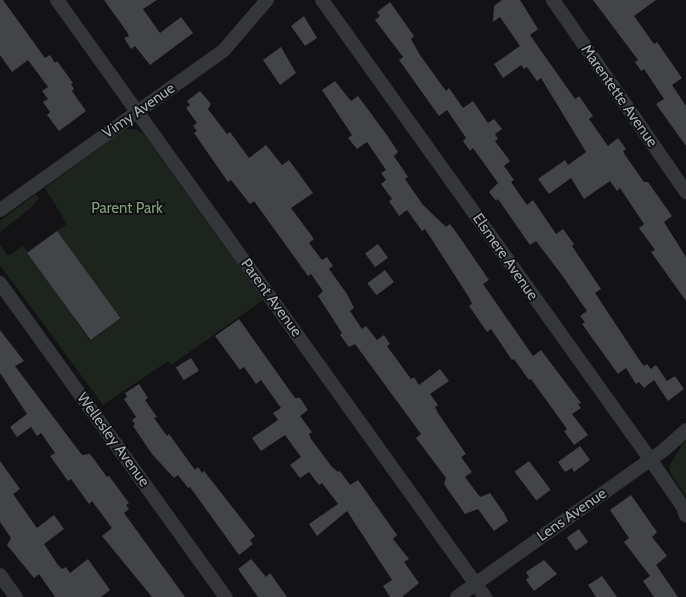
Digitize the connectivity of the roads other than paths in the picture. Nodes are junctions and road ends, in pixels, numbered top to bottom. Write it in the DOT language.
graph roads {
  1 [pos="57,0"];
  2 [pos="267,0"];
  3 [pos="322,0"];
  4 [pos="553,0"];
  5 [pos="138,112"];
  6 [pos="686,192"];
  7 [pos="0,210"];
  8 [pos="0,283"];
  9 [pos="686,430"];
  10 [pos="650,459"];
  11 [pos="686,516"];
  12 [pos="0,574"];
  13 [pos="475,584"];
  14 [pos="16,597"];
  15 [pos="226,597"];
  16 [pos="457,597"];
  17 [pos="485,597"];
  1 -- 5 [label="street, Parent Avenue"];
  2 -- 5 [label="street, Vimy Avenue"];
  3 -- 10 [label="street, Elsmere Avenue"];
  4 -- 6 [label="street, Marentette Avenue"];
  5 -- 7 [label="street, Vimy Avenue"];
  5 -- 13 [label="street, Parent Avenue"];
  8 -- 15 [label="street, Wellesley Avenue"];
  9 -- 10 [label="street, Lens Avenue"];
  10 -- 11 [label="street, Elsmere Avenue"];
  10 -- 13 [label="street, Lens Avenue"];
  12 -- 14 [label="street"];
  13 -- 16 [label="street, Lens Avenue"];
  13 -- 17 [label="street, Parent Avenue"];
}
